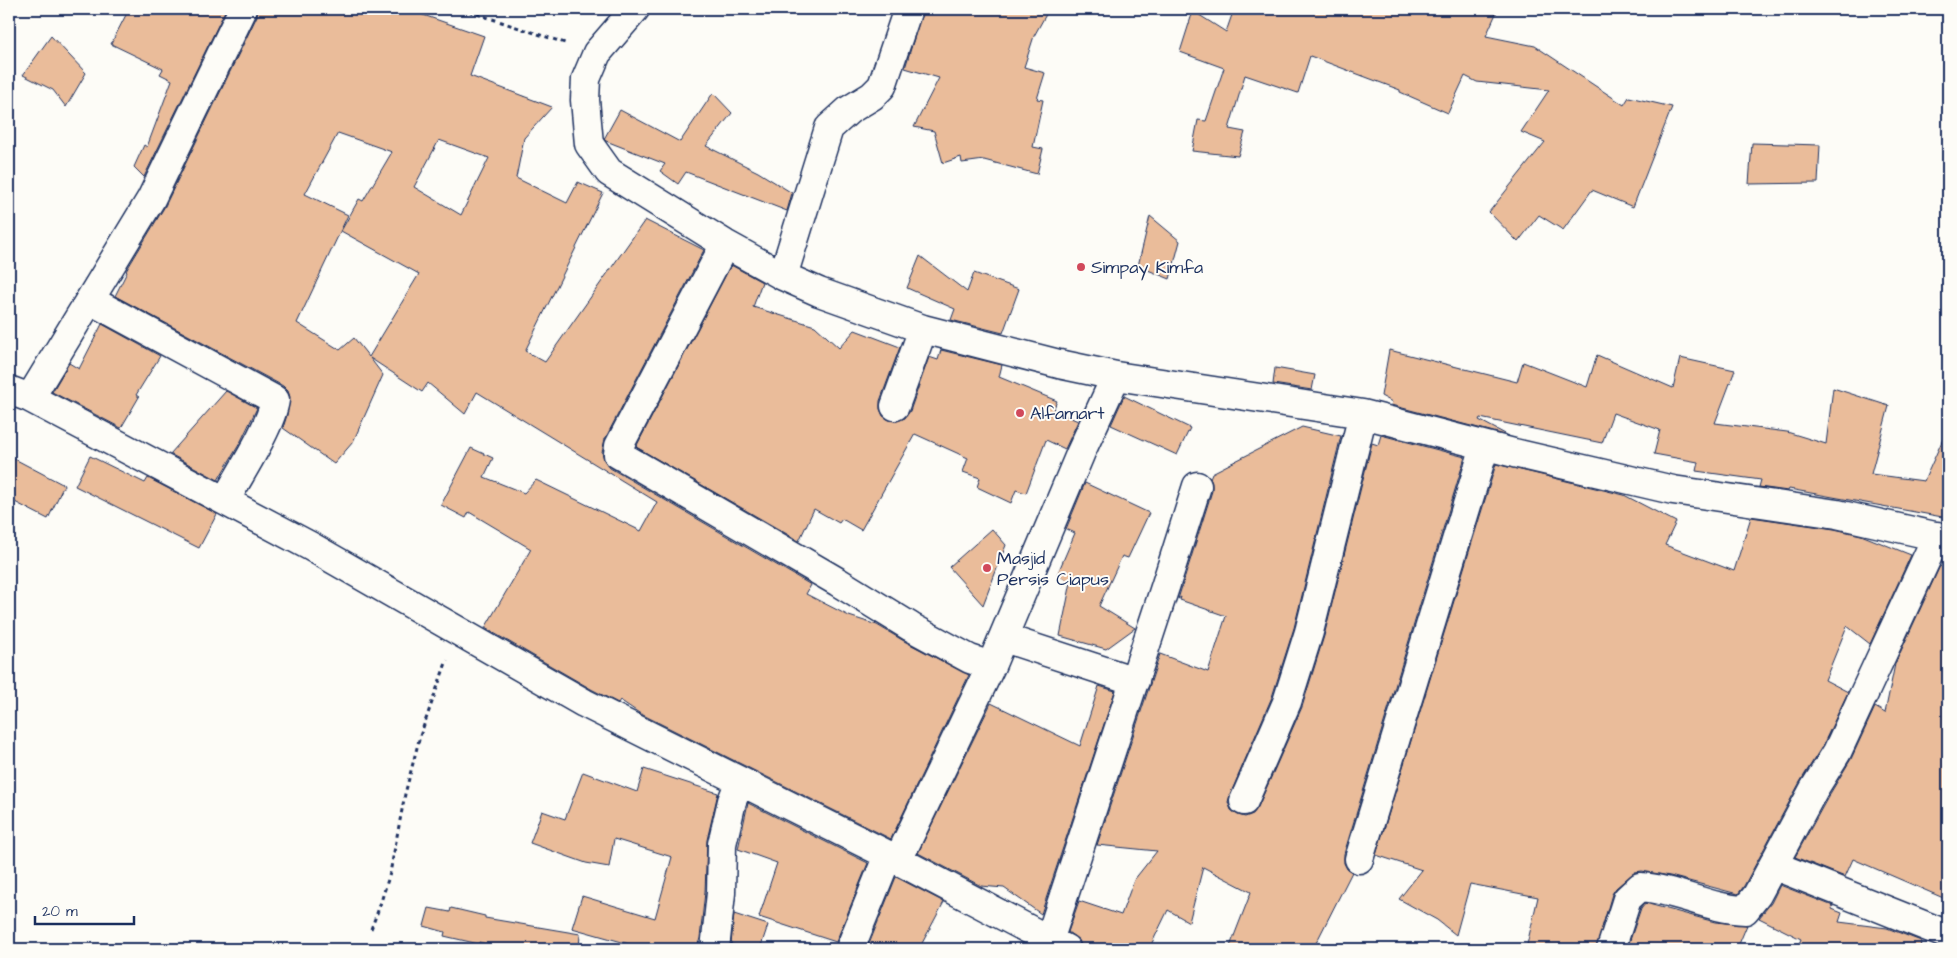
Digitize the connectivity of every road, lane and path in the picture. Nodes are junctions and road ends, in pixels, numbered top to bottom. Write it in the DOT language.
graph roads {
  1 [pos="244,9"];
  2 [pos="462,9"];
  3 [pos="635,9"];
  4 [pos="908,9"];
  5 [pos="597,53"];
  6 [pos="725,244"];
  7 [pos="783,276"];
  8 [pos="90,300"];
  9 [pos="923,329"];
  10 [pos="1116,376"];
  11 [pos="19,394"];
  12 [pos="896,406"];
  13 [pos="1363,414"];
  14 [pos="1485,446"];
  15 [pos="1197,486"];
  16 [pos="225,501"];
  17 [pos="1942,538"];
  18 [pos="460,633"];
  19 [pos="1004,638"];
  20 [pos="991,666"];
  21 [pos="1134,681"];
  22 [pos="740,781"];
  23 [pos="1244,801"];
  24 [pos="893,858"];
  25 [pos="1359,859"];
  26 [pos="1773,865"];
  27 [pos="371,929"];
  28 [pos="1948,935"];
  29 [pos="1058,945"];
  30 [pos="716,949"];
  31 [pos="850,949"];
  32 [pos="1612,949"];
  1 -- 8 [label="street"];
  2 -- 5 [label="path"];
  3 -- 5 [label="street"];
  4 -- 7 [label="street"];
  5 -- 6 [label="street"];
  6 -- 7 [label="street"];
  6 -- 20 [label="street"];
  7 -- 9 [label="street"];
  8 -- 11 [label="street"];
  8 -- 16 [label="street"];
  9 -- 10 [label="street"];
  9 -- 12 [label="street"];
  10 -- 13 [label="street"];
  10 -- 19 [label="street"];
  11 -- 16 [label="street"];
  13 -- 14 [label="street"];
  13 -- 23 [label="street"];
  14 -- 17 [label="street"];
  14 -- 25 [label="street"];
  15 -- 21 [label="street"];
  16 -- 18 [label="street"];
  17 -- 26 [label="street"];
  18 -- 22 [label="street"];
  18 -- 27 [label="path"];
  19 -- 20 [label="street"];
  19 -- 21 [label="street"];
  20 -- 24 [label="street"];
  21 -- 29 [label="street"];
  22 -- 24 [label="street"];
  22 -- 30 [label="street"];
  24 -- 29 [label="street"];
  24 -- 31 [label="street"];
  26 -- 28 [label="street"];
  26 -- 32 [label="street"];
}
